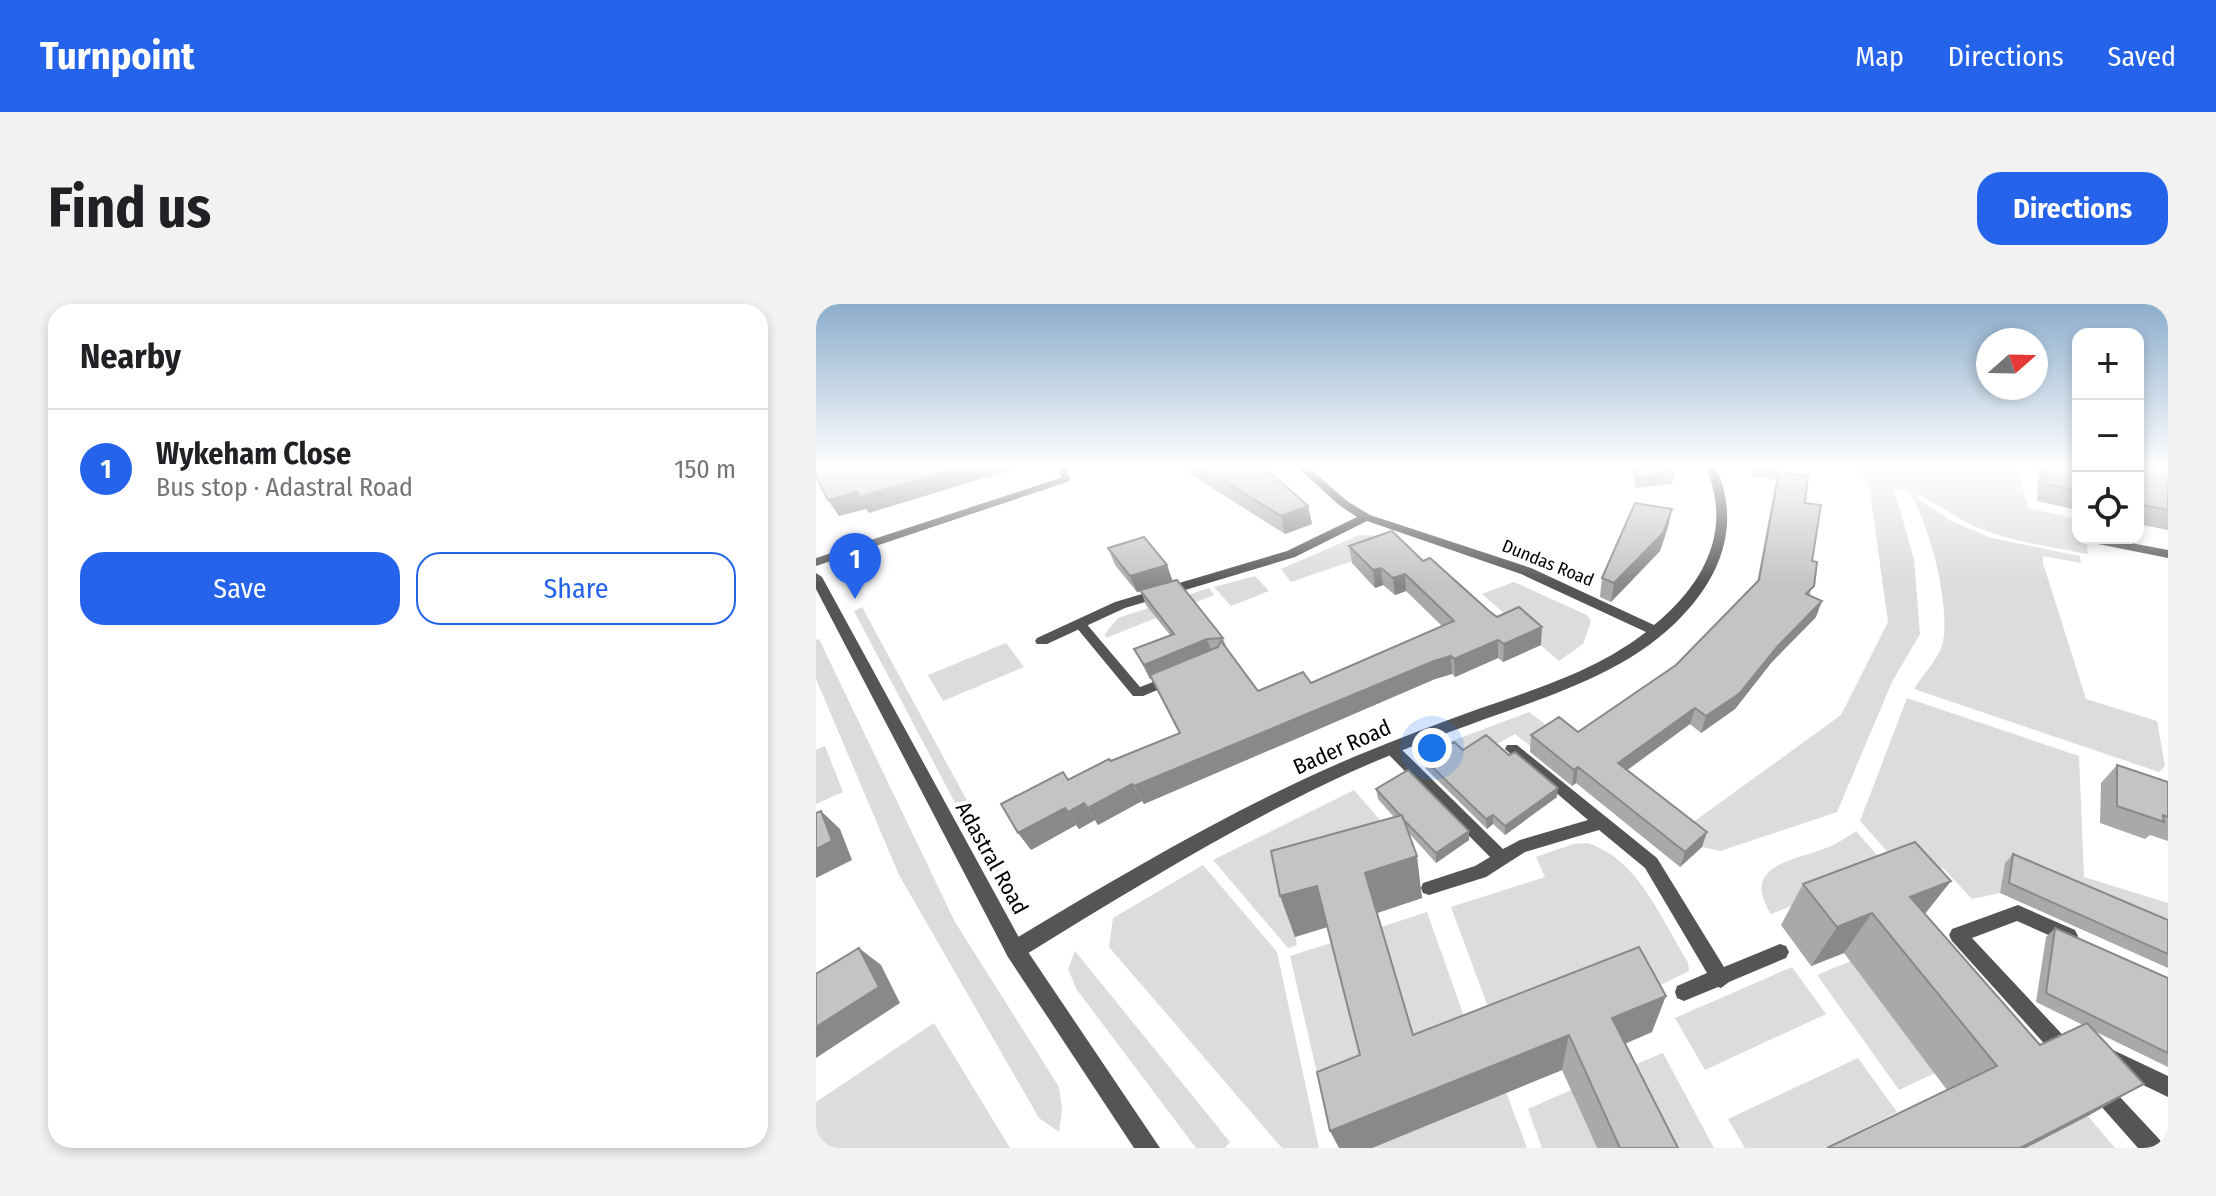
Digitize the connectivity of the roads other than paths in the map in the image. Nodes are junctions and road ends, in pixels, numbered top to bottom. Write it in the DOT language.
graph roads {
  1 [pos="972,505"];
  2 [pos="1349,505"];
  3 [pos="1723,505"];
  4 [pos="1366,517"];
  5 [pos="2098,544"];
  6 [pos="2121,544"];
  7 [pos="2168,554"];
  8 [pos="2100,555"];
  9 [pos="816,562"];
  10 [pos="816,577"];
  11 [pos="1080,624"];
  12 [pos="1657,632"];
  13 [pos="1042,641"];
  14 [pos="1178,676"];
  15 [pos="1391,748"];
  16 [pos="1512,749"];
  17 [pos="1603,822"];
  18 [pos="1502,858"];
  19 [pos="1429,888"];
  20 [pos="2086,943"];
  21 [pos="1015,950"];
  22 [pos="1780,952"];
  23 [pos="1721,979"];
  24 [pos="1684,992"];
  25 [pos="2041,1025"];
  26 [pos="2168,1087"];
  27 [pos="1139,1145"];
  28 [pos="2152,1148"];
  1 -- 9 [label="street"];
  2 -- 4 [label="street, Dundas Road"];
  3 -- 12 [label="street, Bader Road"];
  4 -- 11 [label="street"];
  4 -- 12 [label="street, Dundas Road"];
  5 -- 8 [label="street"];
  6 -- 7 [label="street"];
  10 -- 21 [label="street, Adastral Road"];
  11 -- 13 [label="street"];
  11 -- 14 [label="lane"];
  12 -- 15 [label="street, Bader Road"];
  15 -- 18 [label="lane"];
  15 -- 21 [label="street, Bader Road"];
  16 -- 17 [label="lane"];
  17 -- 18 [label="lane"];
  17 -- 23 [label="lane"];
  18 -- 19 [label="lane"];
  20 -- 25 [label="lane"];
  21 -- 27 [label="street, Adastral Road"];
  22 -- 23 [label="lane"];
  23 -- 24 [label="lane"];
  25 -- 26 [label="lane"];
  25 -- 28 [label="lane"];
}
